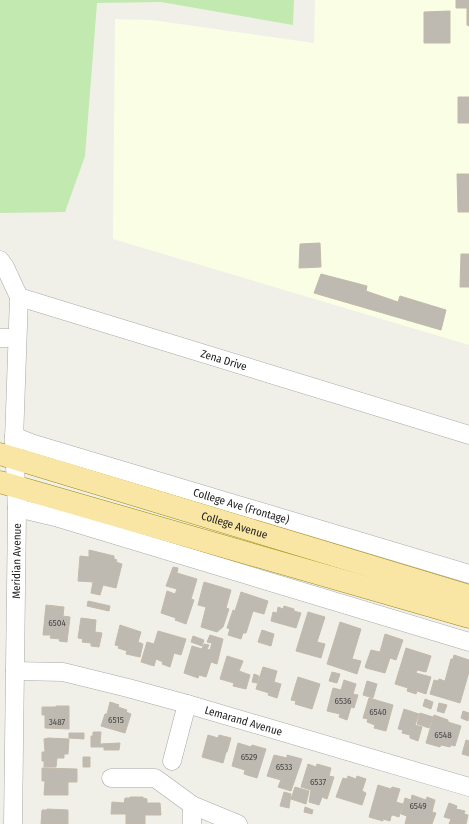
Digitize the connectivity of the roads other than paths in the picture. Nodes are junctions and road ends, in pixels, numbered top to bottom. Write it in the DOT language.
graph roads {
  1 [pos="0,260"];
  2 [pos="18,297"];
  3 [pos="9,338"];
  4 [pos="469,435"];
  5 [pos="14,436"];
  6 [pos="7,457"];
  7 [pos="7,484"];
  8 [pos="16,508"];
  9 [pos="469,574"];
  10 [pos="469,596"];
  11 [pos="469,617"];
  12 [pos="469,642"];
  13 [pos="15,671"];
  14 [pos="187,704"];
  15 [pos="172,761"];
  16 [pos="111,778"];
  17 [pos="469,787"];
  18 [pos="192,805"];
  19 [pos="13,824"];
  20 [pos="192,824"];
  21 [pos="238,824"];
  1 -- 2 [label="street"];
  2 -- 3 [label="street, Meridian Avenue"];
  2 -- 4 [label="street, Zena Drive"];
  3 -- 5 [label="street, Meridian Avenue"];
  5 -- 6 [label="street, Meridian Avenue"];
  5 -- 9 [label="street, College Ave (Frontage)"];
  6 -- 7 [label="street, Meridian Avenue"];
  6 -- 10 [label="main road, College Avenue"];
  7 -- 8 [label="street, Meridian Avenue"];
  7 -- 11 [label="main road, College Avenue"];
  8 -- 12 [label="street"];
  8 -- 13 [label="street, Meridian Avenue"];
  13 -- 14 [label="street, Lemarand Avenue"];
  13 -- 19 [label="street, Meridian Avenue"];
  14 -- 15 [label="street"];
  14 -- 17 [label="street, Lemarand Avenue"];
  16 -- 18 [label="street"];
  18 -- 20 [label="street"];
  18 -- 21 [label="street"];
}
